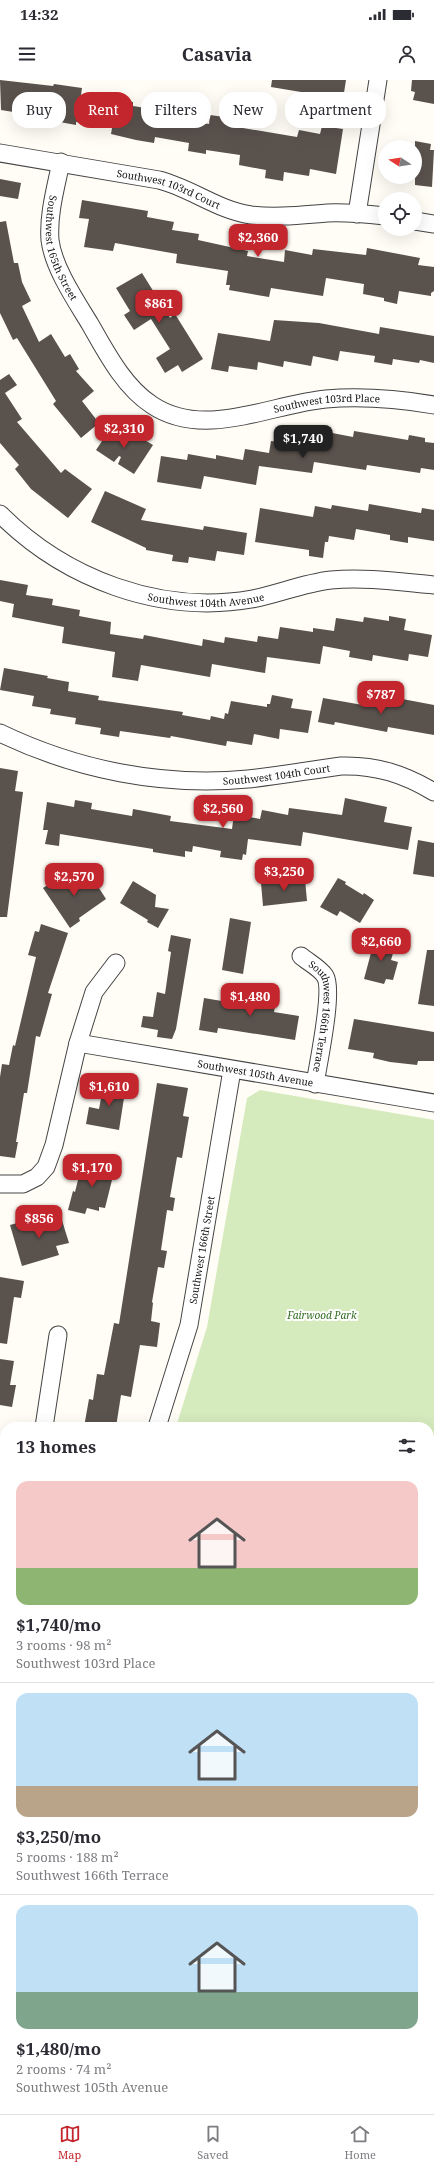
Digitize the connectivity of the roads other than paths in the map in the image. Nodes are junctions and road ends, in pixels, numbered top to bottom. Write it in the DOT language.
graph roads {
  1 [pos="378,80"];
  2 [pos="0,153"];
  3 [pos="61,162"];
  4 [pos="357,214"];
  5 [pos="378,216"];
  6 [pos="422,222"];
  7 [pos="434,224"];
  8 [pos="92,329"];
  9 [pos="434,405"];
  10 [pos="0,514"];
  11 [pos="434,585"];
  12 [pos="0,733"];
  13 [pos="434,792"];
  14 [pos="301,956"];
  15 [pos="116,963"];
  16 [pos="78,1042"];
  17 [pos="232,1070"];
  18 [pos="315,1084"];
  19 [pos="434,1103"];
  20 [pos="0,1184"];
  21 [pos="58,1335"];
  22 [pos="45,1422"];
  23 [pos="159,1422"];
  1 -- 4 [label="street"];
  2 -- 3 [label="street, Southwest 103rd Court"];
  3 -- 4 [label="street, Southwest 103rd Court"];
  3 -- 8 [label="street, Southwest 165th Street"];
  4 -- 5 [label="street, Southwest 103rd Court"];
  6 -- 7 [label="street"];
  8 -- 9 [label="street, Southwest 103rd Place"];
  10 -- 11 [label="street, Southwest 104th Avenue"];
  12 -- 13 [label="street, Southwest 104th Court"];
  14 -- 18 [label="street, Southwest 166th Terrace"];
  15 -- 16 [label="street"];
  16 -- 17 [label="street, Southwest 105th Avenue"];
  16 -- 20 [label="street"];
  17 -- 18 [label="street, Southwest 105th Avenue"];
  17 -- 23 [label="street, Southwest 166th Street"];
  18 -- 19 [label="street, Southwest 105th Avenue"];
  21 -- 22 [label="street"];
}
